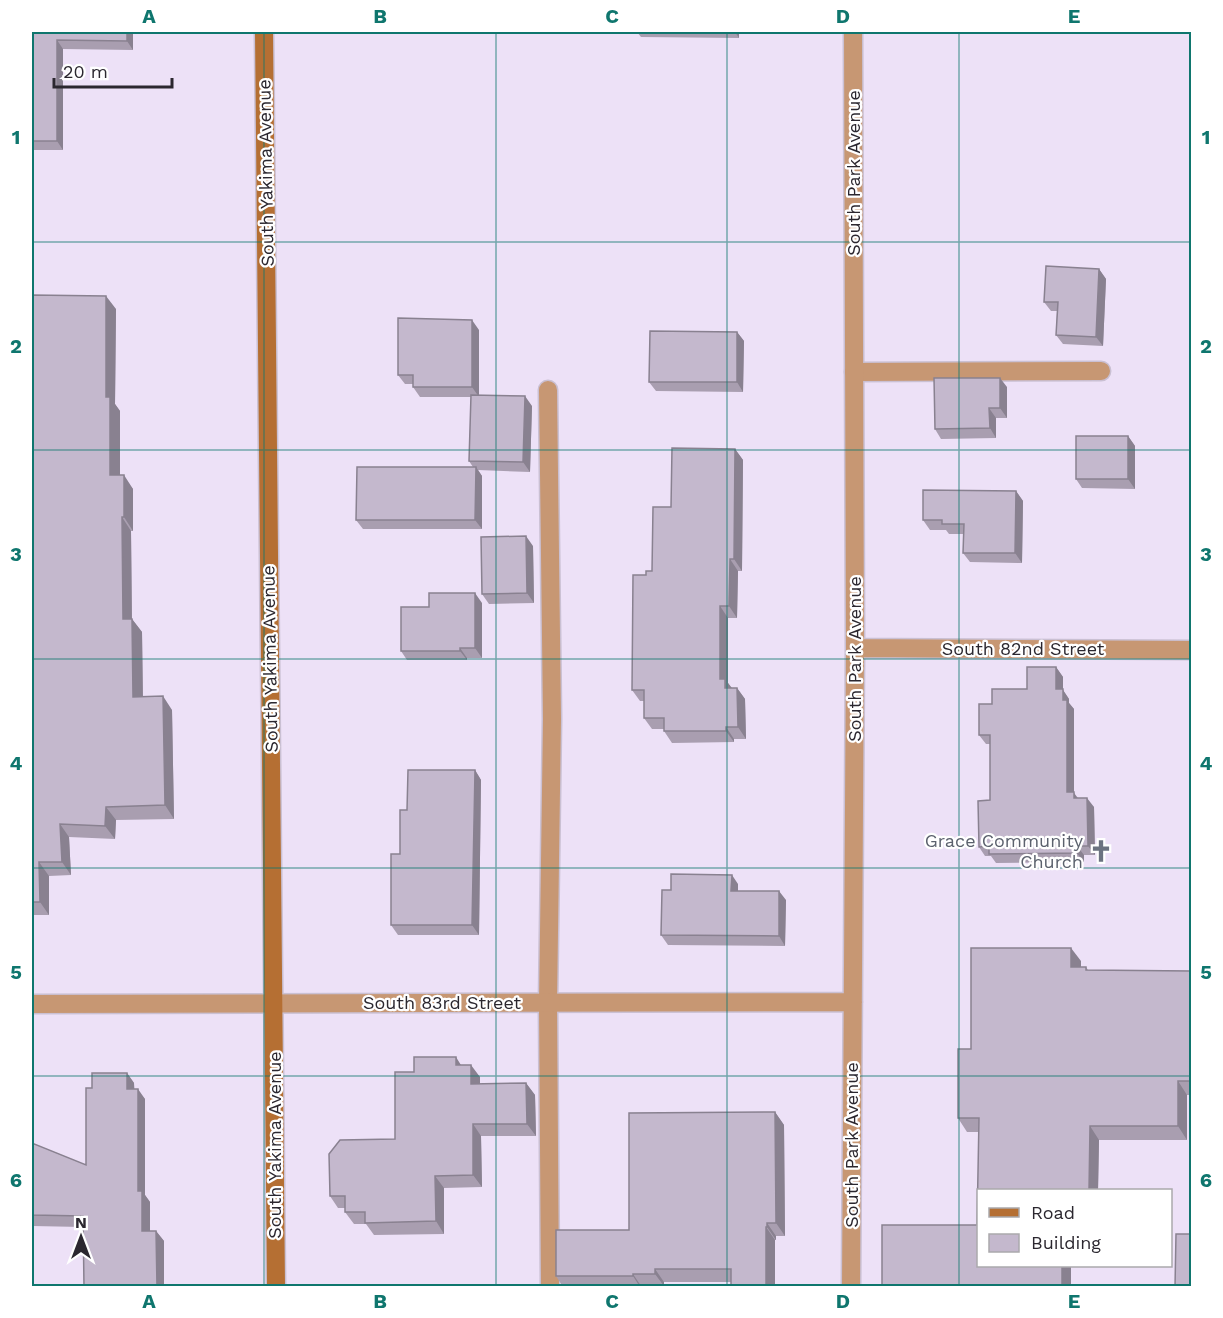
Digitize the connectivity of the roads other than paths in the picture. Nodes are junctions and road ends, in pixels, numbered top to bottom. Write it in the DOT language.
graph roads {
  1 [pos="264,32"];
  2 [pos="853,32"];
  3 [pos="1101,371"];
  4 [pos="854,372"];
  5 [pos="548,390"];
  6 [pos="855,648"];
  7 [pos="1191,650"];
  8 [pos="853,1002"];
  9 [pos="274,1003"];
  10 [pos="548,1003"];
  11 [pos="32,1004"];
  12 [pos="276,1287"];
  13 [pos="550,1287"];
  14 [pos="851,1287"];
  1 -- 9 [label="main road, South Yakima Avenue"];
  2 -- 4 [label="street, South Park Avenue"];
  3 -- 4 [label="street"];
  4 -- 6 [label="street, South Park Avenue"];
  5 -- 10 [label="street"];
  6 -- 7 [label="street, South 82nd Street"];
  6 -- 8 [label="street, South Park Avenue"];
  8 -- 10 [label="street, South 83rd Street"];
  8 -- 14 [label="street, South Park Avenue"];
  9 -- 10 [label="street, South 83rd Street"];
  9 -- 11 [label="street, South 83rd Street"];
  9 -- 12 [label="main road, South Yakima Avenue"];
  10 -- 13 [label="street"];
}
